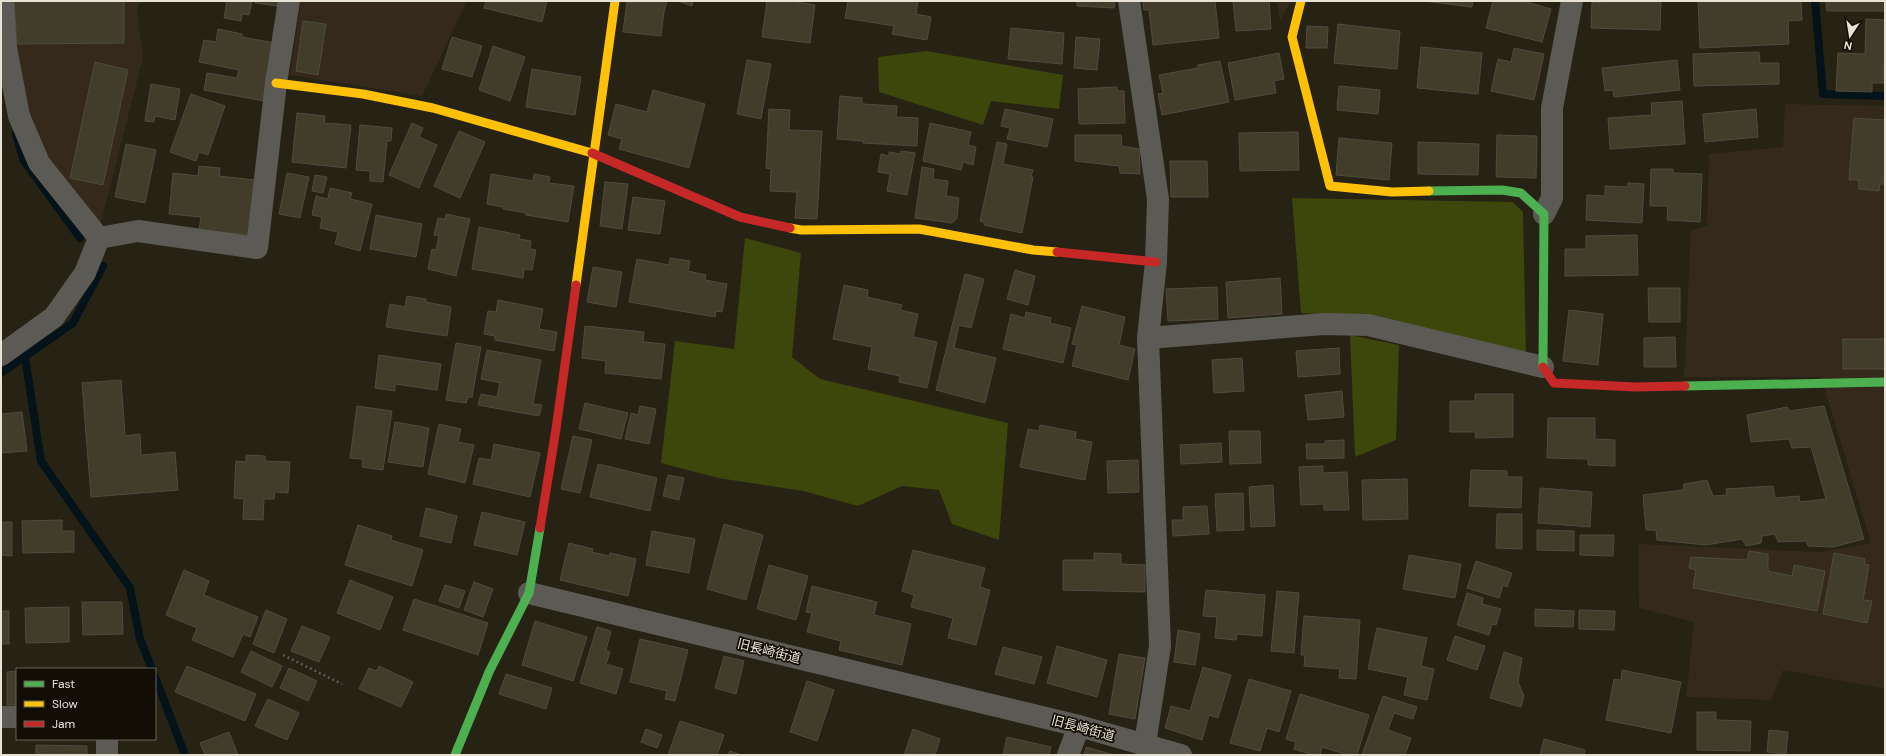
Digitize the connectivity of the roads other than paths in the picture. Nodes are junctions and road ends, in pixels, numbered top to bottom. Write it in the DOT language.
graph roads {
  1 [pos="3,1"];
  2 [pos="289,1"];
  3 [pos="615,1"];
  4 [pos="1129,1"];
  5 [pos="1300,1"];
  6 [pos="1572,1"];
  7 [pos="276,83"];
  8 [pos="594,154"];
  9 [pos="1544,214"];
  10 [pos="99,238"];
  11 [pos="1156,262"];
  12 [pos="1148,338"];
  13 [pos="1,355"];
  14 [pos="1543,367"];
  15 [pos="1885,382"];
  16 [pos="529,593"];
  17 [pos="1,717"];
  18 [pos="16,717"];
  19 [pos="1079,726"];
  20 [pos="107,740"];
  21 [pos="1145,744"];
  22 [pos="107,755"];
  23 [pos="455,755"];
  24 [pos="1068,755"];
  25 [pos="1181,755"];
  1 -- 10 [label="street"];
  2 -- 7 [label="street"];
  3 -- 8 [label="street"];
  4 -- 11 [label="street"];
  5 -- 9 [label="street"];
  6 -- 9 [label="street"];
  7 -- 8 [label="street"];
  7 -- 10 [label="street"];
  8 -- 11 [label="street"];
  8 -- 16 [label="street"];
  9 -- 14 [label="street"];
  10 -- 13 [label="street"];
  11 -- 12 [label="street"];
  12 -- 14 [label="street"];
  12 -- 21 [label="street"];
  14 -- 15 [label="street"];
  16 -- 19 [label="street, 旧長崎街道"];
  16 -- 23 [label="street"];
  17 -- 18 [label="street"];
  19 -- 21 [label="street, 旧長崎街道"];
  19 -- 24 [label="street"];
  20 -- 22 [label="street"];
  21 -- 25 [label="street, 旧長崎街道"];
}
